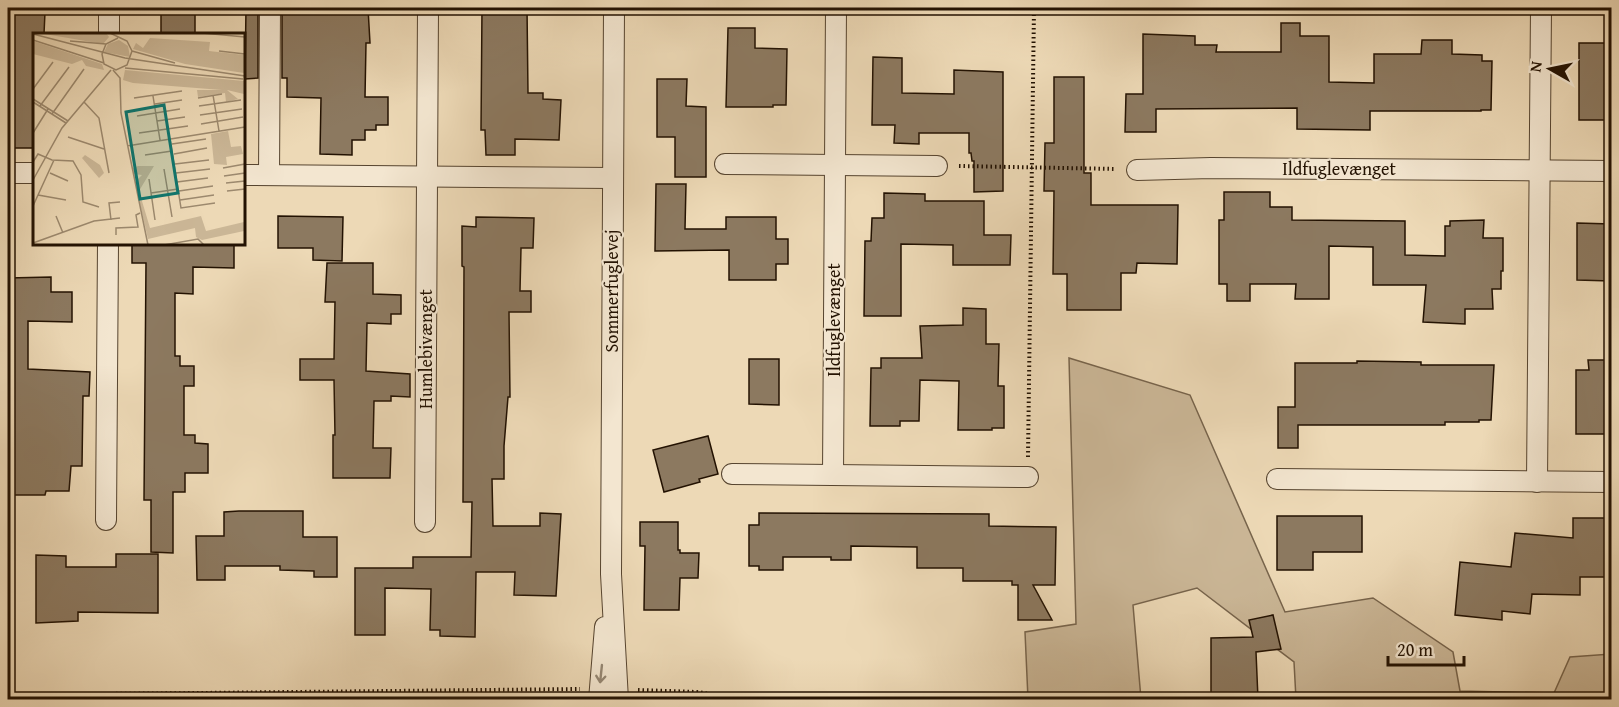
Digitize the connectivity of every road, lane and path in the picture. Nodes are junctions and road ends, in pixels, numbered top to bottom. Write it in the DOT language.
graph roads {
  1 [pos="109,8"];
  2 [pos="270,8"];
  3 [pos="428,8"];
  4 [pos="614,8"];
  5 [pos="836,8"];
  6 [pos="1034,8"];
  7 [pos="1542,8"];
  8 [pos="109,33"];
  9 [pos="725,164"];
  10 [pos="835,165"];
  11 [pos="937,166"];
  12 [pos="1032,167"];
  13 [pos="1137,170"];
  14 [pos="1540,170"];
  15 [pos="1611,171"];
  16 [pos="8,173"];
  17 [pos="33,173"];
  18 [pos="244,175"];
  19 [pos="270,175"];
  20 [pos="427,176"];
  21 [pos="613,178"];
  22 [pos="108,244"];
  23 [pos="732,474"];
  24 [pos="833,475"];
  25 [pos="1028,477"];
  26 [pos="1277,479"];
  27 [pos="1537,482"];
  28 [pos="1611,482"];
  29 [pos="106,520"];
  30 [pos="425,522"];
  31 [pos="370,693"];
  32 [pos="609,694"];
  33 [pos="8,695"];
  34 [pos="369,699"];
  35 [pos="751,699"];
  1 -- 8 [label="street"];
  2 -- 19 [label="street"];
  3 -- 20 [label="street, Humlebivænget"];
  4 -- 21 [label="street, Sommerfuglevej"];
  5 -- 10 [label="street, Ildfuglevænget"];
  6 -- 12 [label="path"];
  7 -- 14 [label="street"];
  9 -- 10 [label="street"];
  10 -- 11 [label="street"];
  10 -- 24 [label="street, Ildfuglevænget"];
  11 -- 12 [label="path"];
  12 -- 13 [label="path"];
  12 -- 25 [label="path"];
  13 -- 14 [label="street, Ildfuglevænget"];
  14 -- 15 [label="street, Ildfuglevænget"];
  14 -- 27 [label="street"];
  16 -- 17 [label="street"];
  18 -- 19 [label="street"];
  19 -- 20 [label="street"];
  20 -- 21 [label="street"];
  20 -- 30 [label="street, Humlebivænget"];
  21 -- 32 [label="street, Sommerfuglevej"];
  22 -- 29 [label="street"];
  23 -- 24 [label="street"];
  24 -- 25 [label="street"];
  26 -- 27 [label="street"];
  27 -- 28 [label="street"];
  31 -- 32 [label="path"];
  31 -- 33 [label="path"];
  31 -- 34 [label="path"];
  32 -- 35 [label="path"];
}
